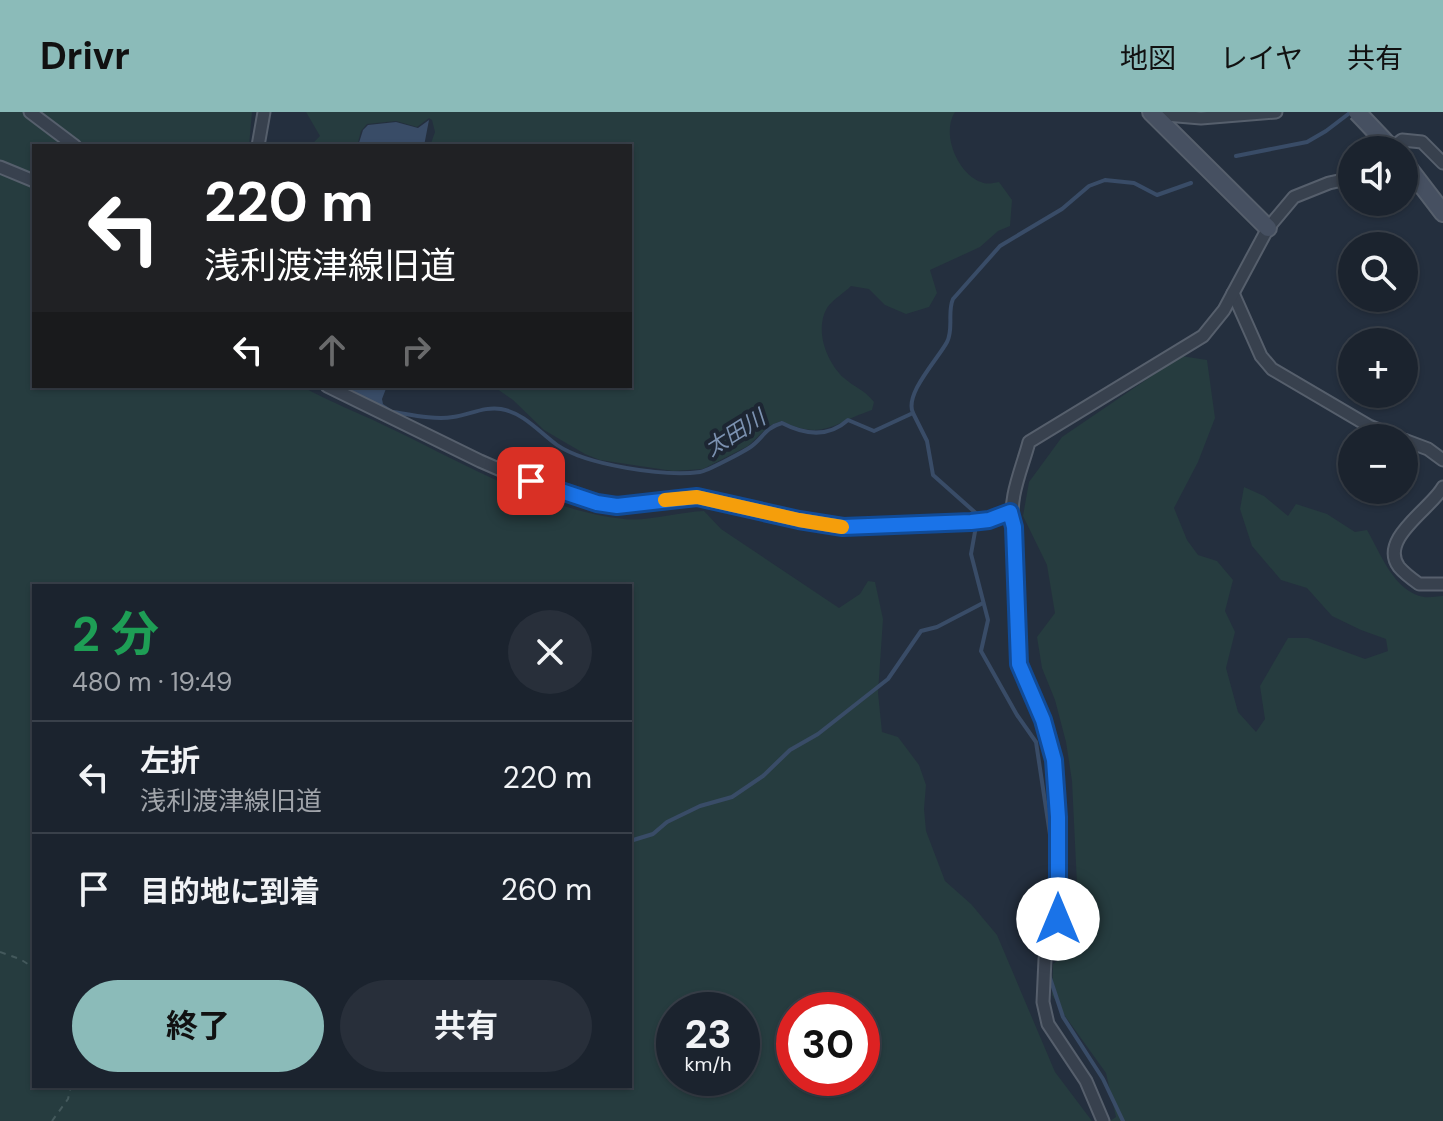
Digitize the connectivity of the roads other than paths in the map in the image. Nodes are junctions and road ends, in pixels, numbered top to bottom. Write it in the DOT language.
graph roads {
  1 [pos="30,112"];
  2 [pos="264,112"];
  3 [pos="1276,112"];
  4 [pos="1357,112"];
  5 [pos="1152,113"];
  6 [pos="1378,136"];
  7 [pos="1418,142"];
  8 [pos="72,144"];
  9 [pos="258,144"];
  10 [pos="1443,163"];
  11 [pos="0,167"];
  12 [pos="32,180"];
  13 [pos="1418,180"];
  14 [pos="1338,181"];
  15 [pos="1443,213"];
  16 [pos="1268,228"];
  17 [pos="1233,293"];
  18 [pos="331,388"];
  19 [pos="1366,424"];
  20 [pos="1418,445"];
  21 [pos="1443,460"];
  22 [pos="1443,487"];
  23 [pos="1010,512"];
  24 [pos="1443,584"];
  25 [pos="1103,1121"];
  1 -- 8 [label="street"];
  2 -- 9 [label="street"];
  3 -- 5 [label="street"];
  4 -- 6 [label="main road, bridge"];
  5 -- 16 [label="main road"];
  7 -- 10 [label="street"];
  11 -- 12 [label="street"];
  13 -- 15 [label="main road"];
  14 -- 16 [label="street"];
  16 -- 17 [label="street"];
  17 -- 19 [label="street"];
  17 -- 23 [label="street"];
  18 -- 23 [label="street"];
  20 -- 21 [label="street"];
  22 -- 24 [label="street"];
  23 -- 25 [label="street"];
}
